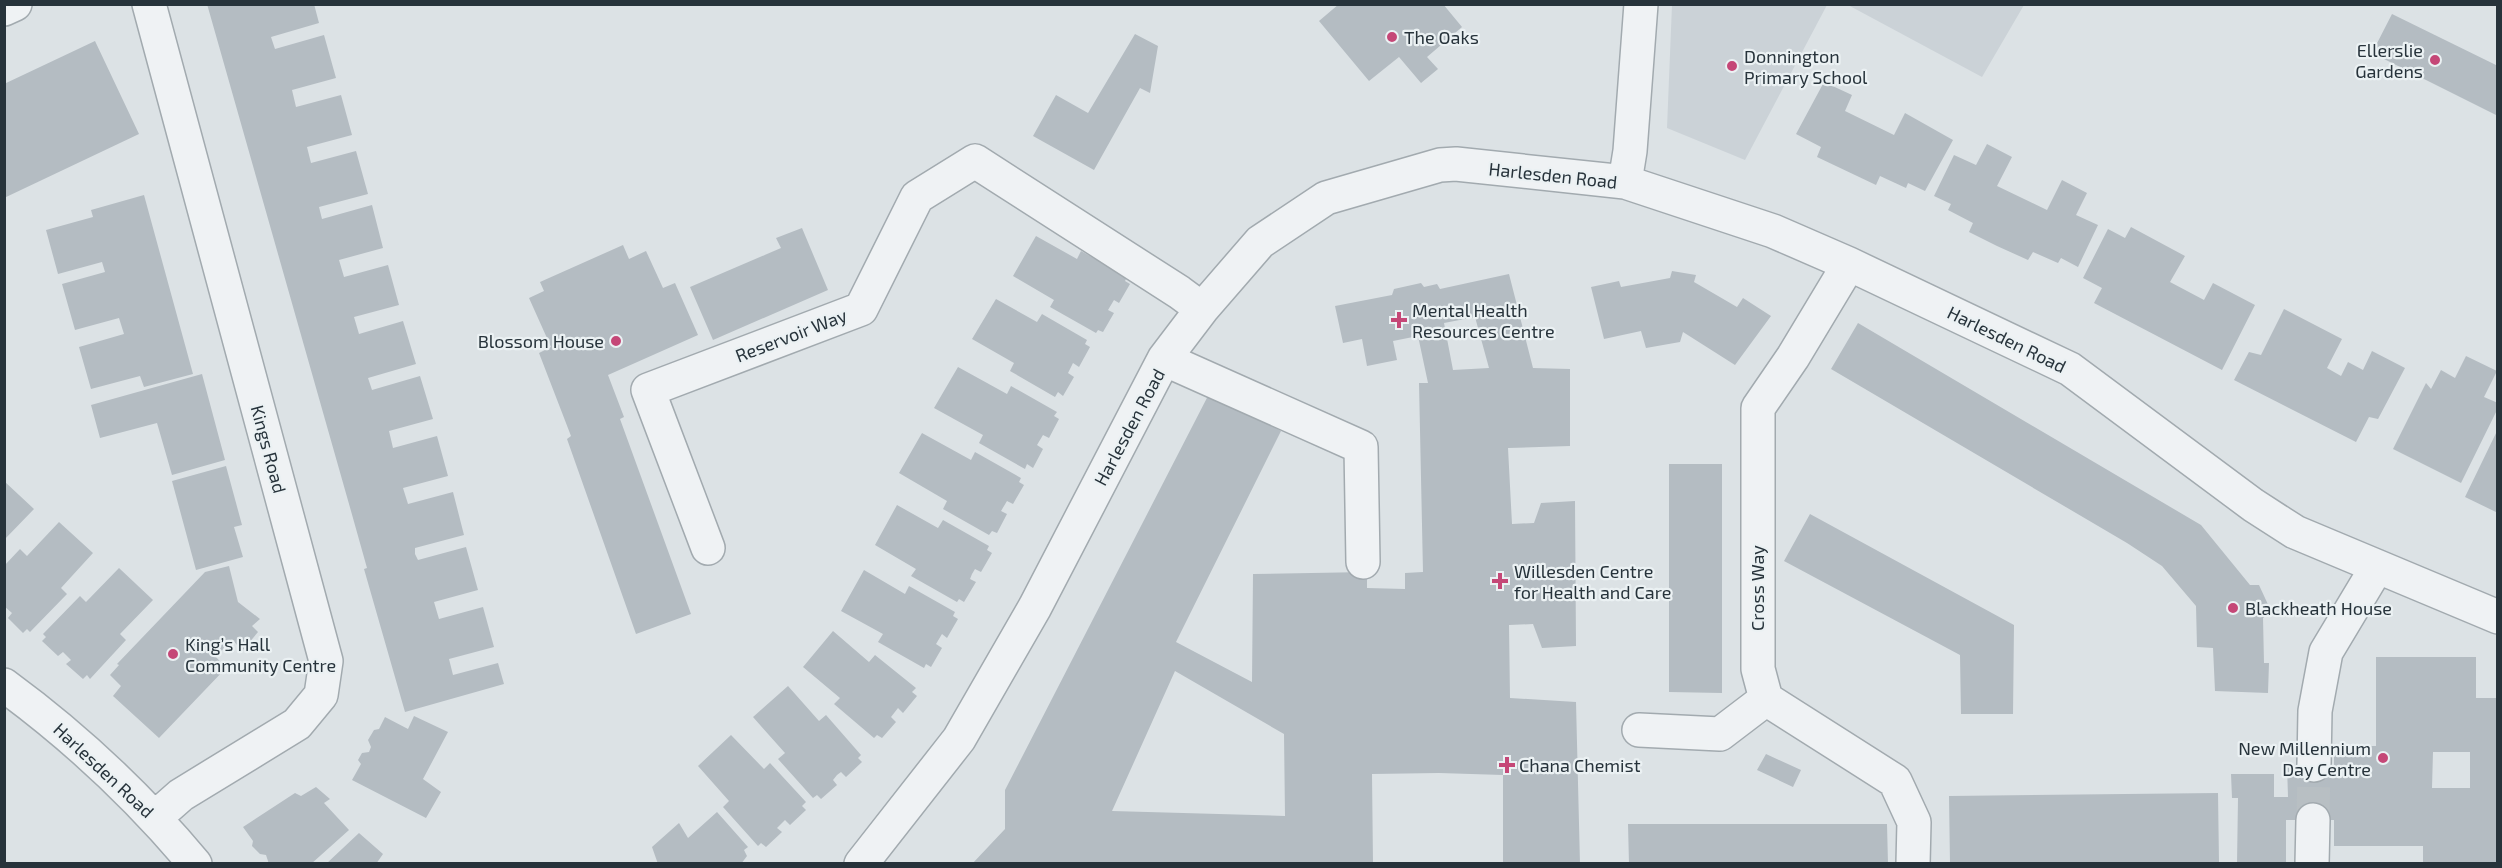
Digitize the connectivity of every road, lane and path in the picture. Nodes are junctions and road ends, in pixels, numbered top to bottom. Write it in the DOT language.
graph roads {
  1 [pos="15,4"];
  2 [pos="149,4"];
  3 [pos="1641,4"];
  4 [pos="4,9"];
  5 [pos="1625,182"];
  6 [pos="1849,264"];
  7 [pos="1202,309"];
  8 [pos="1164,359"];
  9 [pos="708,548"];
  10 [pos="1363,562"];
  11 [pos="2377,567"];
  12 [pos="2498,617"];
  13 [pos="4,685"];
  14 [pos="1766,699"];
  15 [pos="1638,730"];
  16 [pos="2314,765"];
  17 [pos="156,817"];
  18 [pos="2313,820"];
  19 [pos="195,864"];
  20 [pos="861,864"];
  21 [pos="1913,864"];
  22 [pos="2312,864"];
  1 -- 4 [label="street"];
  2 -- 17 [label="street, Kings Road"];
  3 -- 5 [label="street"];
  5 -- 6 [label="street, Harlesden Road"];
  5 -- 7 [label="street, Harlesden Road"];
  6 -- 11 [label="street, Harlesden Road"];
  6 -- 14 [label="street, Cross Way"];
  7 -- 8 [label="street, Harlesden Road"];
  7 -- 9 [label="street, Reservoir Way"];
  8 -- 10 [label="street"];
  8 -- 20 [label="street, Harlesden Road"];
  11 -- 12 [label="street, Harlesden Road"];
  11 -- 16 [label="street"];
  13 -- 17 [label="street, Harlesden Road"];
  14 -- 15 [label="street"];
  14 -- 21 [label="street"];
  17 -- 19 [label="street, Harlesden Road"];
  18 -- 22 [label="street"];
}
